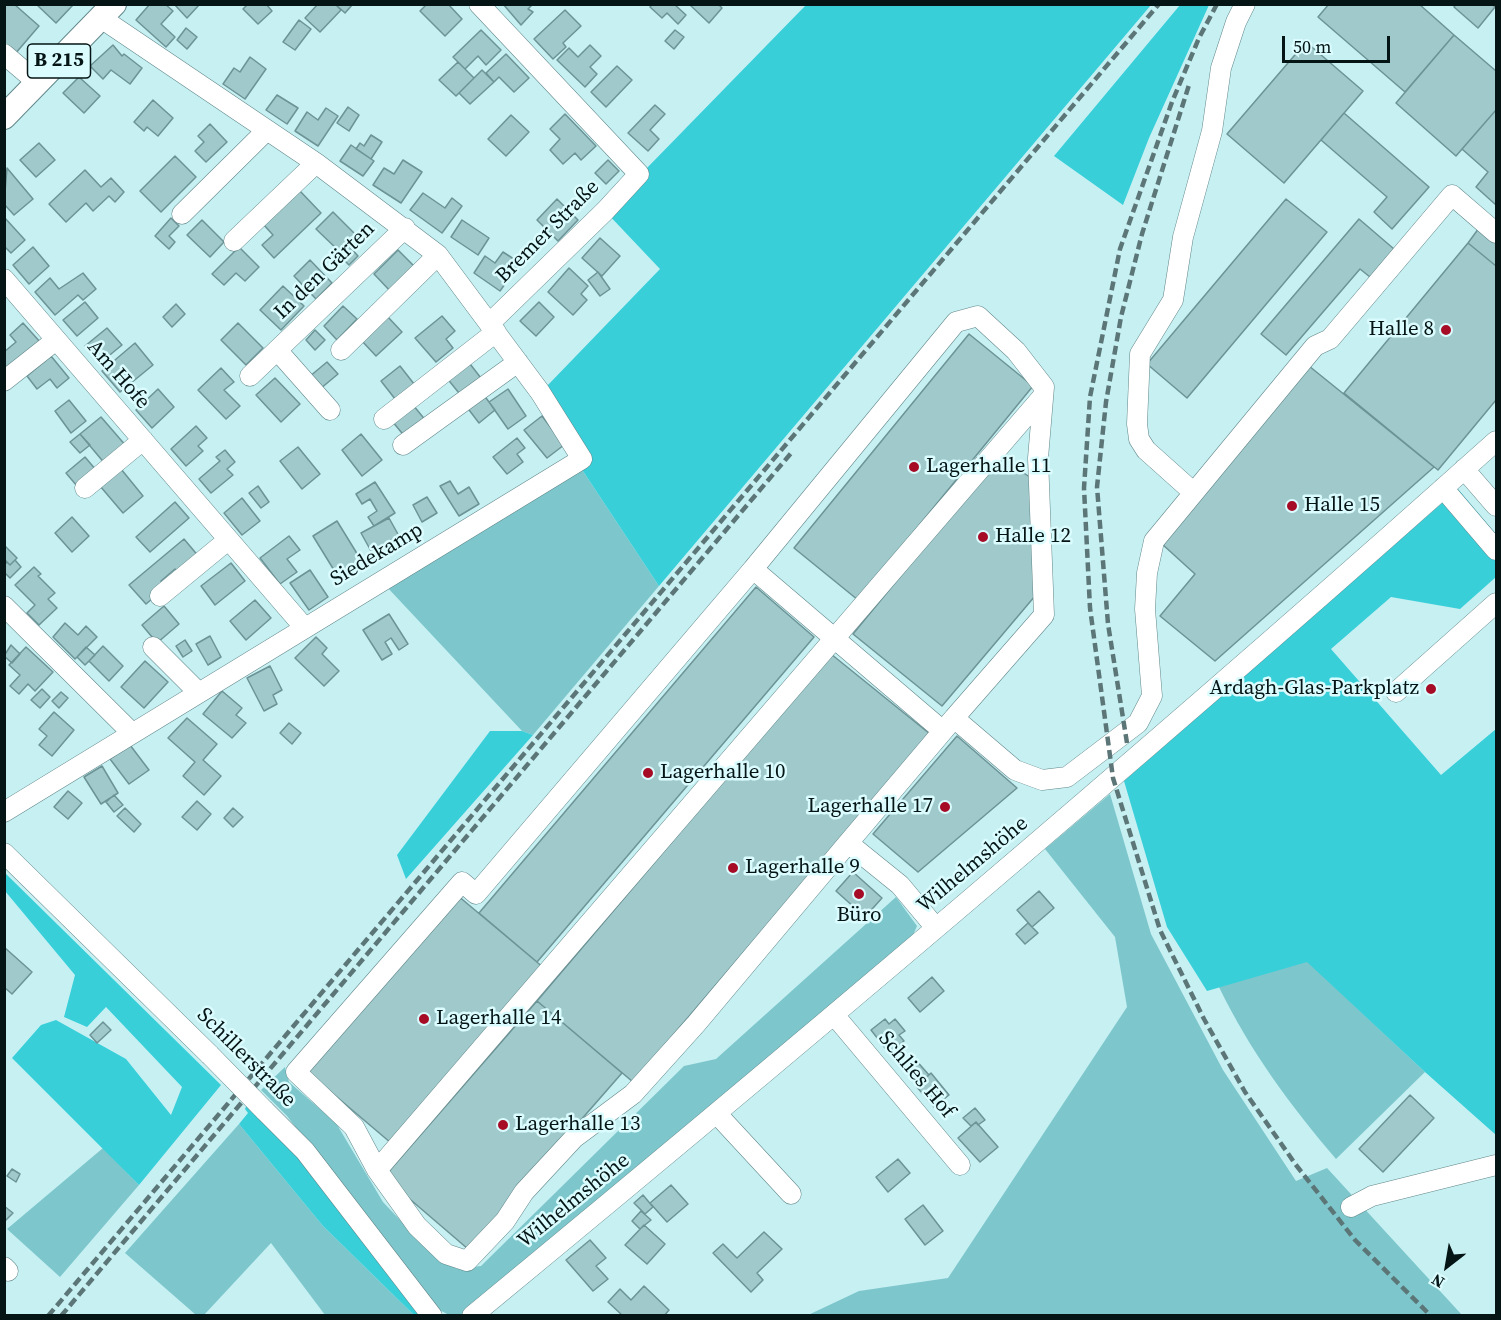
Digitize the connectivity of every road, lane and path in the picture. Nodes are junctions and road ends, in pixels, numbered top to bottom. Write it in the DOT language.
graph roads {
  1 [pos="479,4"];
  2 [pos="1245,4"];
  3 [pos="108,11"];
  4 [pos="4,54"];
  5 [pos="38,82"];
  6 [pos="4,117"];
  7 [pos="267,130"];
  8 [pos="316,163"];
  9 [pos="182,214"];
  10 [pos="405,228"];
  11 [pos="1497,233"];
  12 [pos="234,241"];
  13 [pos="438,255"];
  14 [pos="4,279"];
  15 [pos="493,328"];
  16 [pos="57,340"];
  17 [pos="277,350"];
  18 [pos="341,350"];
  19 [pos="518,362"];
  20 [pos="250,376"];
  21 [pos="4,381"];
  22 [pos="1043,396"];
  23 [pos="330,410"];
  24 [pos="384,419"];
  25 [pos="143,440"];
  26 [pos="1497,441"];
  27 [pos="403,445"];
  28 [pos="1464,470"];
  29 [pos="85,488"];
  30 [pos="1443,488"];
  31 [pos="1193,492"];
  32 [pos="1497,506"];
  33 [pos="228,540"];
  34 [pos="1497,550"];
  35 [pos="753,570"];
  36 [pos="160,596"];
  37 [pos="1497,603"];
  38 [pos="4,606"];
  39 [pos="304,627"];
  40 [pos="835,639"];
  41 [pos="153,647"];
  42 [pos="198,692"];
  43 [pos="1396,692"];
  44 [pos="949,725"];
  45 [pos="132,733"];
  46 [pos="4,812"];
  47 [pos="848,843"];
  48 [pos="4,853"];
  49 [pos="936,928"];
  50 [pos="835,1016"];
  51 [pos="717,1114"];
  52 [pos="960,1165"];
  53 [pos="1497,1165"];
  54 [pos="377,1170"];
  55 [pos="790,1194"];
  56 [pos="1351,1207"];
  57 [pos="432,1316"];
  58 [pos="472,1316"];
  1 -- 15 [label="street, Bremer Straße"];
  2 -- 31 [label="street"];
  3 -- 5 [label="main road, B 215"];
  3 -- 7 [label="street"];
  4 -- 5 [label="street"];
  5 -- 6 [label="main road, B 215"];
  7 -- 8 [label="street"];
  7 -- 9 [label="street"];
  8 -- 10 [label="street"];
  8 -- 12 [label="street"];
  10 -- 13 [label="street"];
  10 -- 17 [label="street, In den Gärten"];
  11 -- 31 [label="street"];
  13 -- 15 [label="street"];
  13 -- 18 [label="street"];
  14 -- 16 [label="street, Am Hofe"];
  15 -- 19 [label="street"];
  15 -- 24 [label="street, Bremer Straße"];
  16 -- 21 [label="street, Am Hofe"];
  16 -- 25 [label="street, Am Hofe"];
  17 -- 20 [label="street, In den Gärten"];
  17 -- 23 [label="street, In den Gärten"];
  19 -- 27 [label="street"];
  19 -- 39 [label="street, Siedekamp"];
  22 -- 35 [label="street"];
  22 -- 40 [label="street"];
  22 -- 44 [label="street"];
  25 -- 29 [label="street, Am Hofe"];
  25 -- 33 [label="street, Am Hofe"];
  26 -- 28 [label="street, Wilhelmshöhe"];
  28 -- 30 [label="street, Wilhelmshöhe"];
  28 -- 32 [label="street"];
  30 -- 34 [label="street"];
  30 -- 49 [label="street, Wilhelmshöhe"];
  31 -- 44 [label="street"];
  33 -- 36 [label="street"];
  33 -- 39 [label="street, Am Hofe"];
  35 -- 40 [label="street"];
  35 -- 54 [label="street"];
  37 -- 43 [label="street"];
  38 -- 45 [label="street"];
  39 -- 42 [label="street, Siedekamp"];
  40 -- 44 [label="street"];
  40 -- 54 [label="street"];
  41 -- 42 [label="street"];
  42 -- 45 [label="street, Siedekamp"];
  44 -- 47 [label="street"];
  45 -- 46 [label="street, Siedekamp"];
  47 -- 49 [label="street"];
  47 -- 54 [label="street"];
  48 -- 57 [label="street, Schillerstraße, bridge"];
  49 -- 50 [label="street, Wilhelmshöhe"];
  50 -- 51 [label="street, Wilhelmshöhe"];
  50 -- 52 [label="street, Schlies Hof"];
  51 -- 55 [label="street"];
  51 -- 58 [label="street, Wilhelmshöhe"];
  53 -- 56 [label="street"];
}
